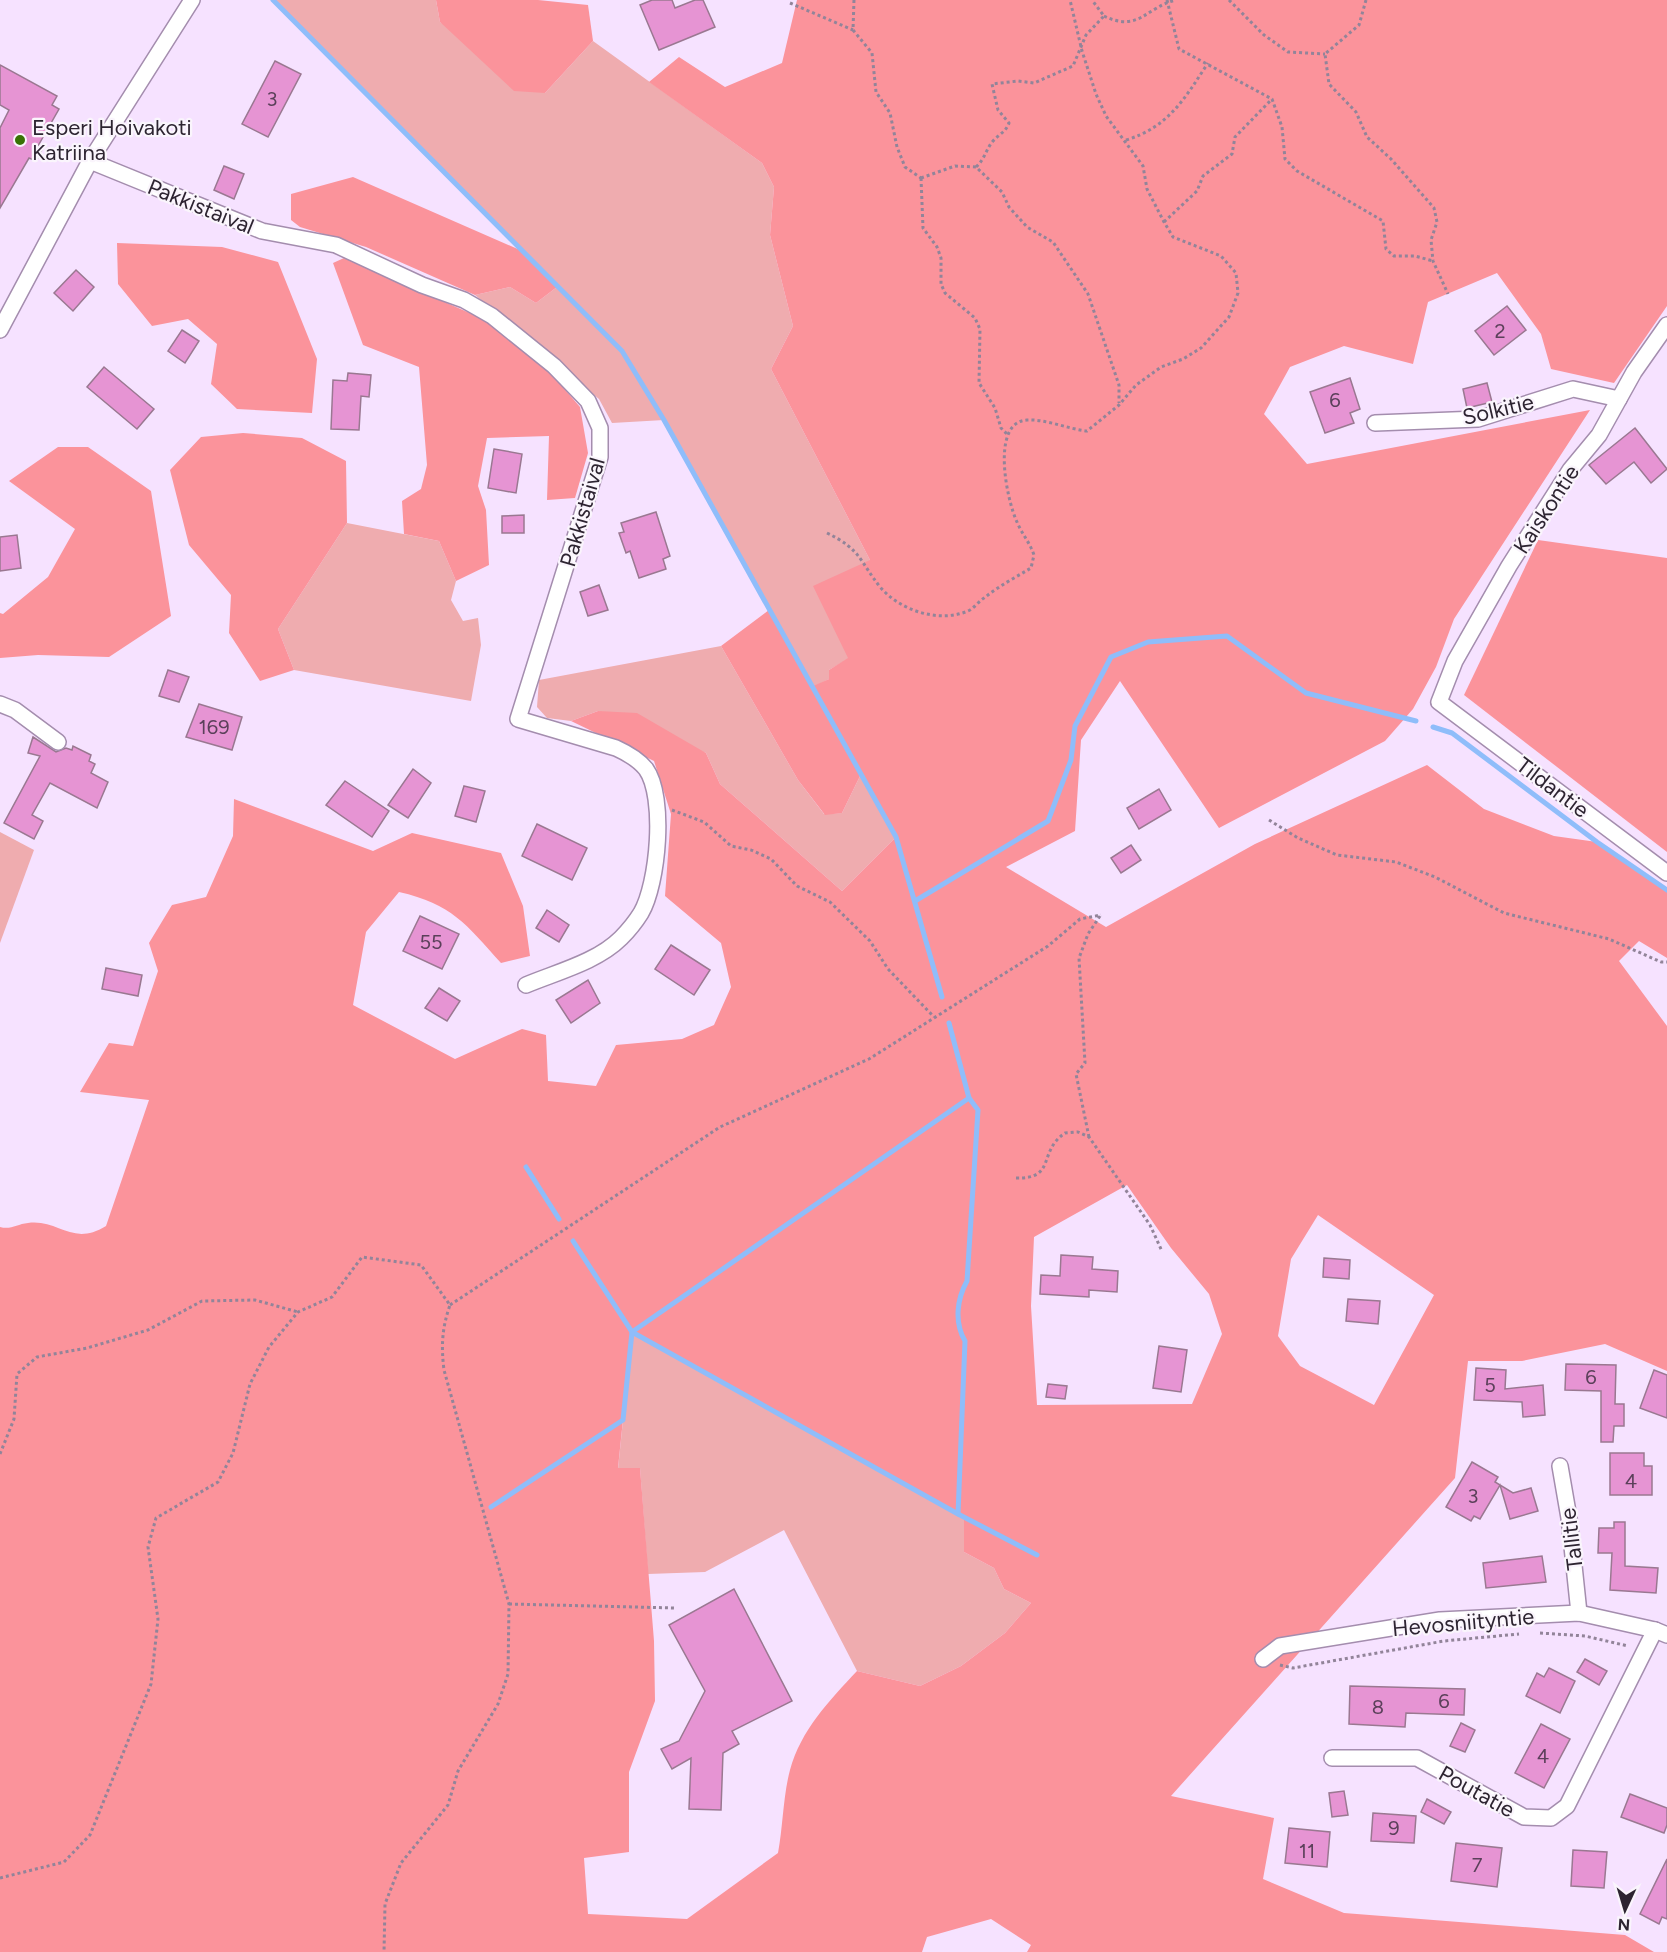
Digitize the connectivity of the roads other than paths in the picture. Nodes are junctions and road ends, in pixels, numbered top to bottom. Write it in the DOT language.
graph roads {
  1 [pos="192,0"];
  2 [pos="90,161"];
  3 [pos="1667,324"];
  4 [pos="0,330"];
  5 [pos="1619,399"];
  6 [pos="1375,423"];
  7 [pos="1439,702"];
  8 [pos="0,704"];
  9 [pos="58,742"];
  10 [pos="1667,873"];
  11 [pos="526,985"];
  12 [pos="1560,1466"];
  13 [pos="1579,1613"];
  14 [pos="1661,1632"];
  15 [pos="1263,1659"];
  16 [pos="1332,1758"];
  1 -- 2 [label="street"];
  2 -- 4 [label="street"];
  2 -- 11 [label="street, Pakkistaival"];
  3 -- 5 [label="street, Kaiskontie"];
  5 -- 6 [label="street, Solkitie"];
  5 -- 7 [label="street, Kaiskontie"];
  7 -- 10 [label="street, Tildantie"];
  8 -- 9 [label="street"];
  12 -- 13 [label="street, Tallitie"];
  13 -- 14 [label="street, Hevosniityntie"];
  13 -- 15 [label="street, Hevosniityntie"];
  14 -- 16 [label="street, Poutatie"];
}
